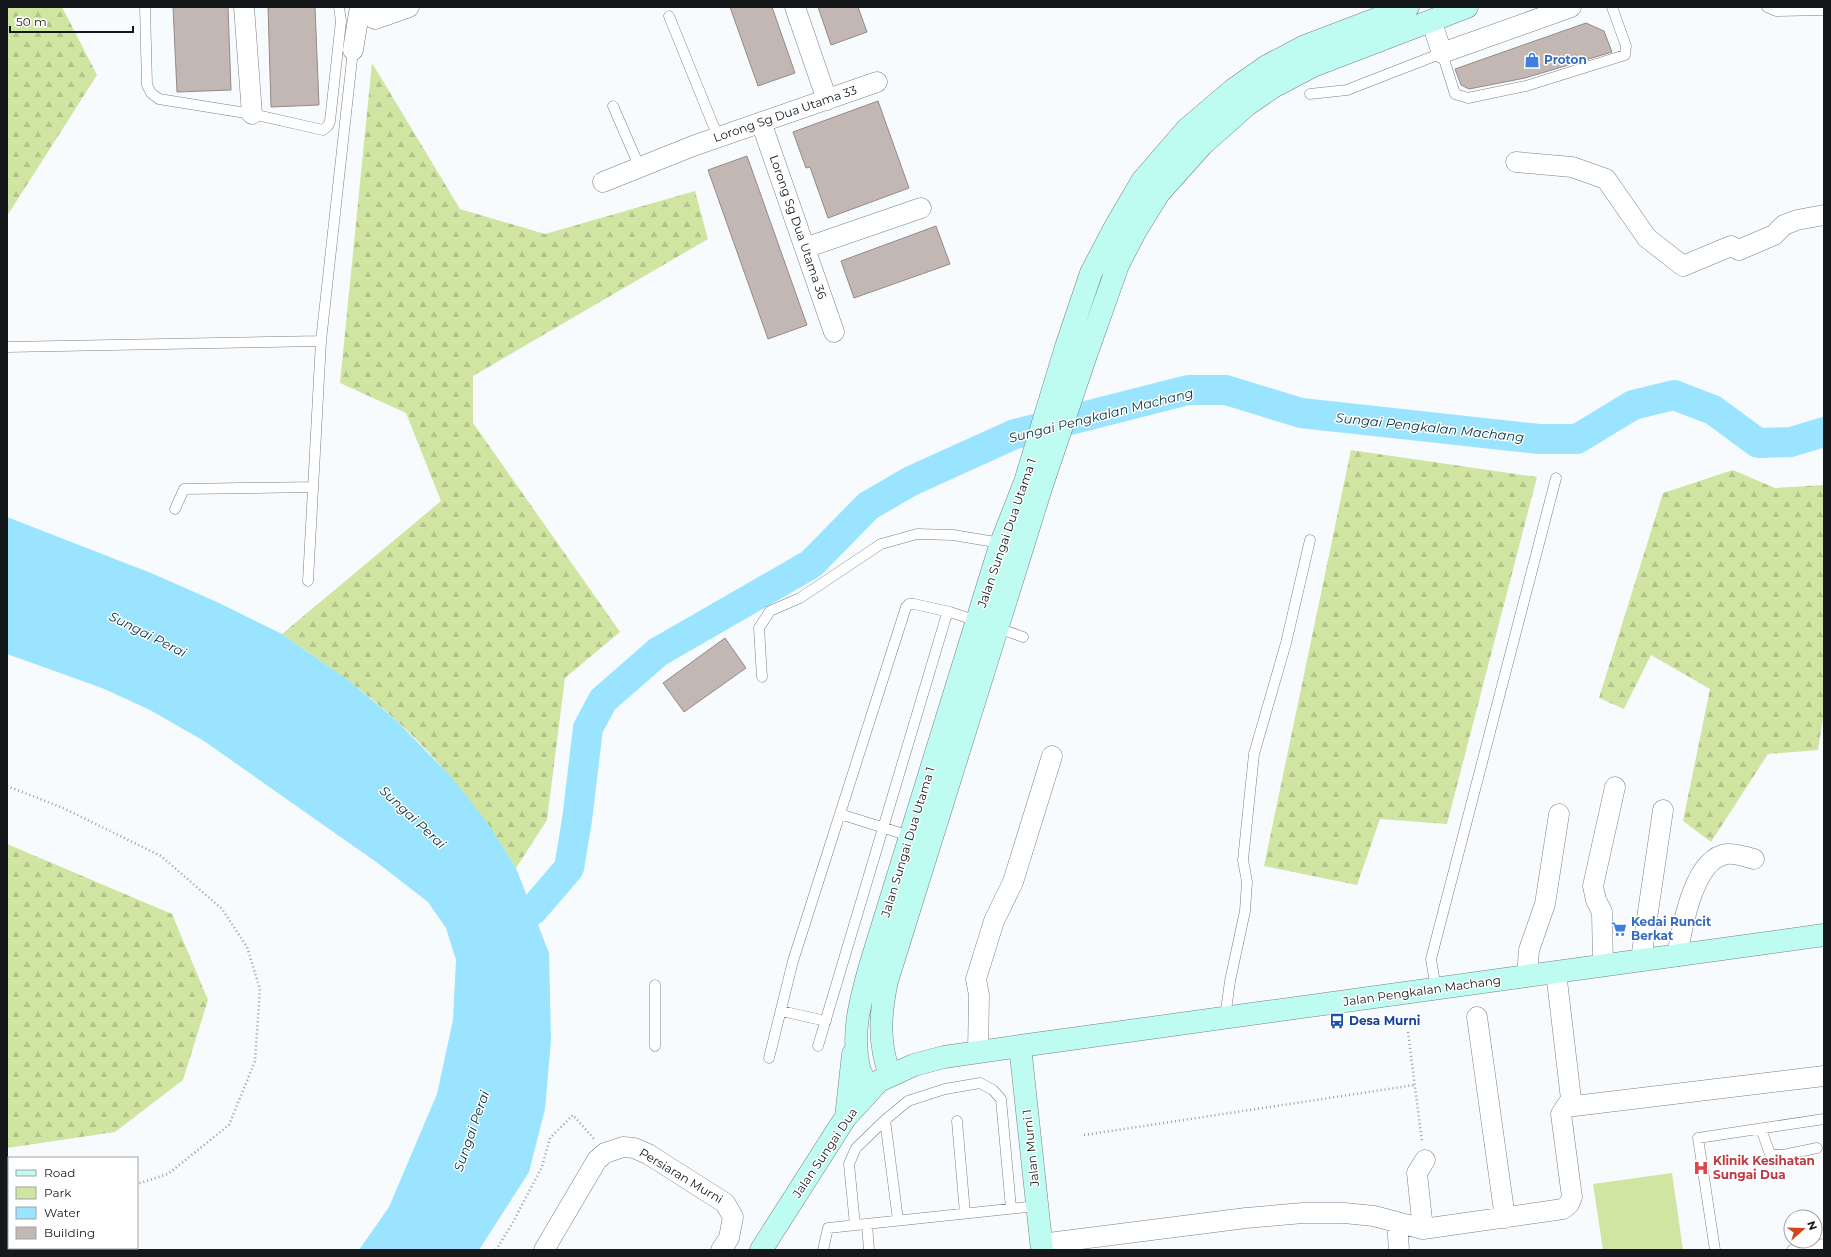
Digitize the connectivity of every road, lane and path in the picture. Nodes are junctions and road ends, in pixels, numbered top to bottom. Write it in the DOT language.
graph roads {
  1 [pos="145,7"];
  2 [pos="244,7"];
  3 [pos="339,7"];
  4 [pos="360,7"];
  5 [pos="366,7"];
  6 [pos="409,7"];
  7 [pos="795,7"];
  8 [pos="1408,7"];
  9 [pos="1467,7"];
  10 [pos="1571,7"];
  11 [pos="1612,7"];
  12 [pos="1767,7"];
  13 [pos="1824,10"];
  14 [pos="669,16"];
  15 [pos="1431,20"];
  16 [pos="353,50"];
  17 [pos="1442,53"];
  18 [pos="877,82"];
  19 [pos="1310,94"];
  20 [pos="827,100"];
  21 [pos="613,106"];
  22 [pos="252,114"];
  23 [pos="761,122"];
  24 [pos="718,137"];
  25 [pos="1516,162"];
  26 [pos="640,168"];
  27 [pos="603,182"];
  28 [pos="921,208"];
  29 [pos="1824,214"];
  30 [pos="804,248"];
  31 [pos="834,332"];
  32 [pos="321,341"];
  33 [pos="7,347"];
  34 [pos="1556,478"];
  35 [pos="1034,483"];
  36 [pos="312,487"];
  37 [pos="175,509"];
  38 [pos="1310,540"];
  39 [pos="1001,543"];
  40 [pos="308,581"];
  41 [pos="950,612"];
  42 [pos="977,621"];
  43 [pos="998,628"];
  44 [pos="1023,637"];
  45 [pos="762,676"];
  46 [pos="1052,756"];
  47 [pos="7,786"];
  48 [pos="1615,787"];
  49 [pos="1663,810"];
  50 [pos="840,814"];
  51 [pos="1559,814"];
  52 [pos="883,828"];
  53 [pos="910,836"];
  54 [pos="1754,859"];
  55 [pos="1824,935"];
  56 [pos="1677,956"];
  57 [pos="1641,960"];
  58 [pos="1603,965"];
  59 [pos="1556,972"];
  60 [pos="1527,976"];
  61 [pos="655,985"];
  62 [pos="1436,989"];
  63 [pos="781,1011"];
  64 [pos="1477,1017"];
  65 [pos="1225,1018"];
  66 [pos="826,1021"];
  67 [pos="880,1032"];
  68 [pos="1408,1032"];
  69 [pos="855,1037"];
  70 [pos="655,1046"];
  71 [pos="818,1046"];
  72 [pos="1020,1046"];
  73 [pos="978,1052"];
  74 [pos="769,1058"];
  75 [pos="914,1065"];
  76 [pos="890,1075"];
  77 [pos="1824,1076"];
  78 [pos="1415,1085"];
  79 [pos="869,1090"];
  80 [pos="1566,1107"];
  81 [pos="846,1117"];
  82 [pos="1824,1119"];
  83 [pos="885,1120"];
  84 [pos="956,1121"];
  85 [pos="1761,1129"];
  86 [pos="1084,1135"];
  87 [pos="1817,1148"];
  88 [pos="605,1152"];
  89 [pos="1425,1160"];
  90 [pos="138,1184"];
  91 [pos="1037,1206"];
  92 [pos="1011,1208"];
  93 [pos="966,1213"];
  94 [pos="1505,1218"];
  95 [pos="898,1220"];
  96 [pos="1397,1222"];
  97 [pos="867,1224"];
  98 [pos="855,1225"];
  99 [pos="1423,1229"];
  100 [pos="1824,1244"];
  101 [pos="1042,1247"];
  102 [pos="496,1250"];
  103 [pos="544,1250"];
  104 [pos="721,1250"];
  105 [pos="761,1250"];
  106 [pos="823,1250"];
  107 [pos="869,1250"];
  108 [pos="1399,1250"];
  109 [pos="1715,1250"];
  110 [pos="1792,1250"];
  1 -- 22 [label="lane"];
  2 -- 22 [label="street"];
  3 -- 22 [label="lane"];
  4 -- 16 [label="street"];
  5 -- 6 [label="street"];
  7 -- 20 [label="street"];
  8 -- 35 [label="street, Jalan Sungai Dua Utama 1"];
  9 -- 15 [label="street, Jalan Sungai Dua Utama 1"];
  10 -- 17 [label="street"];
  11 -- 17 [label="lane"];
  12 -- 13 [label="lane"];
  14 -- 24 [label="lane"];
  15 -- 17 [label="street"];
  15 -- 35 [label="street, Jalan Sungai Dua Utama 1"];
  16 -- 32 [label="lane"];
  17 -- 19 [label="lane"];
  18 -- 20 [label="street, Lorong Sg Dua Utama 33"];
  20 -- 23 [label="street, Lorong Sg Dua Utama 33"];
  21 -- 26 [label="lane"];
  23 -- 24 [label="street, Lorong Sg Dua Utama 33"];
  23 -- 30 [label="street, Lorong Sg Dua Utama 36"];
  24 -- 26 [label="street, Lorong Sg Dua Utama 33"];
  25 -- 29 [label="street"];
  26 -- 27 [label="street, Lorong Sg Dua Utama 33"];
  28 -- 30 [label="street"];
  30 -- 31 [label="street, Lorong Sg Dua Utama 36"];
  32 -- 33 [label="lane"];
  32 -- 36 [label="lane"];
  34 -- 62 [label="lane"];
  35 -- 39 [label="street, Jalan Sungai Dua Utama 1"];
  35 -- 43 [label="street, Jalan Sungai Dua Utama 1"];
  36 -- 37 [label="lane"];
  36 -- 40 [label="lane"];
  38 -- 65 [label="lane"];
  39 -- 42 [label="street, Jalan Sungai Dua Utama 1"];
  39 -- 45 [label="lane"];
  41 -- 42 [label="lane"];
  41 -- 50 [label="lane"];
  41 -- 52 [label="lane"];
  42 -- 43 [label="lane"];
  42 -- 53 [label="street, Jalan Sungai Dua Utama 1"];
  43 -- 44 [label="lane"];
  43 -- 67 [label="street, Jalan Sungai Dua Utama 1"];
  46 -- 73 [label="street"];
  47 -- 90 [label="path"];
  48 -- 58 [label="street"];
  49 -- 57 [label="street"];
  50 -- 52 [label="lane"];
  50 -- 63 [label="lane"];
  51 -- 60 [label="street"];
  52 -- 53 [label="lane"];
  52 -- 66 [label="lane"];
  53 -- 69 [label="street, Jalan Sungai Dua Utama 1"];
  54 -- 56 [label="street"];
  55 -- 56 [label="street, Jalan Pengkalan Machang"];
  56 -- 57 [label="street, Jalan Pengkalan Machang"];
  57 -- 58 [label="street, Jalan Pengkalan Machang"];
  58 -- 59 [label="street, Jalan Pengkalan Machang"];
  59 -- 60 [label="street, Jalan Pengkalan Machang"];
  59 -- 80 [label="street"];
  60 -- 62 [label="street, Jalan Pengkalan Machang"];
  61 -- 70 [label="lane"];
  62 -- 65 [label="street, Jalan Pengkalan Machang"];
  63 -- 66 [label="lane"];
  63 -- 74 [label="lane"];
  64 -- 94 [label="street"];
  65 -- 72 [label="street, Jalan Pengkalan Machang"];
  66 -- 71 [label="lane"];
  67 -- 75 [label="street"];
  67 -- 76 [label="street, Jalan Sungai Dua Utama 1"];
  68 -- 78 [label="path"];
  69 -- 79 [label="street, Jalan Sungai Dua Utama 1"];
  69 -- 81 [label="street"];
  72 -- 73 [label="street, Jalan Sungai Dua"];
  72 -- 91 [label="street, Jalan Murni 1"];
  73 -- 75 [label="street, Jalan Sungai Dua"];
  75 -- 76 [label="street, Jalan Sungai Dua"];
  76 -- 79 [label="street, Jalan Sungai Dua"];
  77 -- 80 [label="street"];
  78 -- 86 [label="path"];
  78 -- 89 [label="path"];
  79 -- 81 [label="street, Jalan Sungai Dua"];
  80 -- 94 [label="street"];
  81 -- 105 [label="street, Jalan Sungai Dua"];
  82 -- 85 [label="lane"];
  83 -- 92 [label="lane"];
  83 -- 95 [label="lane"];
  83 -- 98 [label="lane"];
  84 -- 93 [label="lane"];
  85 -- 87 [label="lane"];
  85 -- 109 [label="lane"];
  88 -- 102 [label="path"];
  88 -- 103 [label="street"];
  88 -- 104 [label="street, Persiaran Murni"];
  89 -- 99 [label="street"];
  91 -- 92 [label="lane"];
  91 -- 101 [label="street, Jalan Murni 1"];
  92 -- 93 [label="lane"];
  93 -- 95 [label="lane"];
  94 -- 99 [label="street"];
  95 -- 97 [label="lane"];
  96 -- 99 [label="street"];
  96 -- 101 [label="street"];
  96 -- 108 [label="street"];
  97 -- 98 [label="lane"];
  97 -- 107 [label="lane"];
  98 -- 106 [label="lane"];
  100 -- 110 [label="lane"];
}
